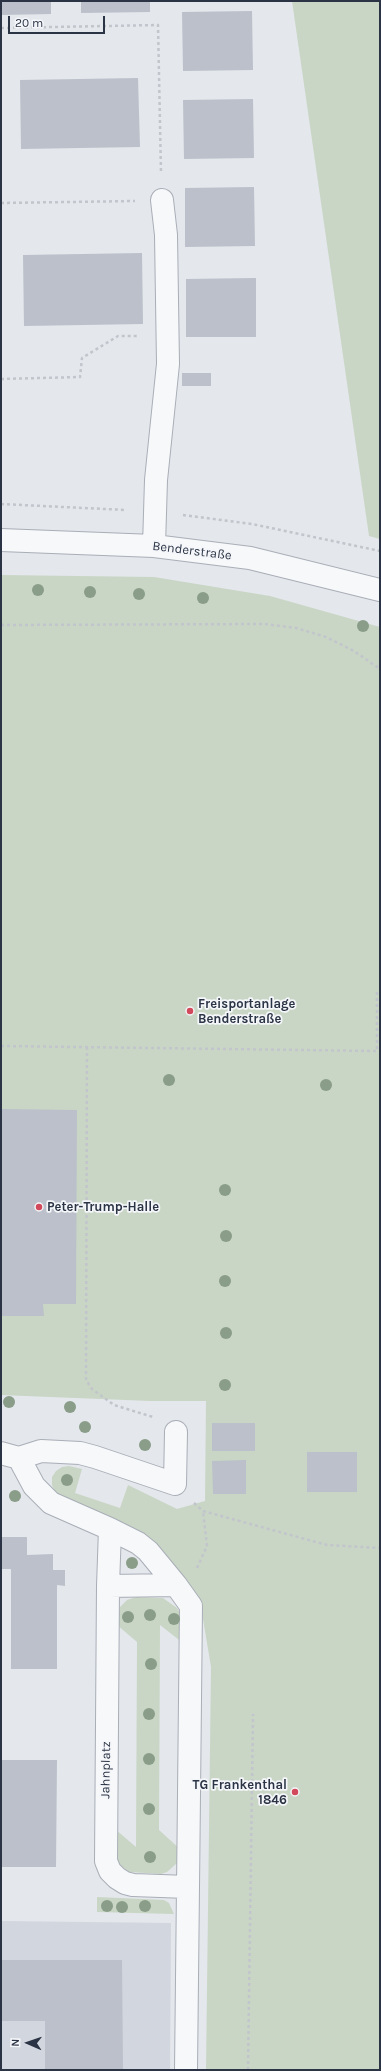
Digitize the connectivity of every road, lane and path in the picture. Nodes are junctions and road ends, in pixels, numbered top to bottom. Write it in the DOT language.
graph roads {
  1 [pos="1,28"];
  2 [pos="162,200"];
  3 [pos="1,203"];
  4 [pos="168,335"];
  5 [pos="1,379"];
  6 [pos="1,540"];
  7 [pos="154,546"];
  8 [pos="380,590"];
  9 [pos="1,625"];
  10 [pos="380,669"];
  11 [pos="380,990"];
  12 [pos="1,1046"];
  13 [pos="87,1047"];
  14 [pos="176,1432"];
  15 [pos="10,1456"];
  16 [pos="175,1484"];
  17 [pos="203,1511"];
  18 [pos="110,1529"];
  19 [pos="380,1548"];
  20 [pos="176,1585"];
  21 [pos="108,1586"];
  22 [pos="253,1714"];
  23 [pos="188,1887"];
  24 [pos="186,2070"];
  25 [pos="248,2070"];
  1 -- 2 [label="path"];
  2 -- 3 [label="path"];
  2 -- 4 [label="street"];
  4 -- 5 [label="path"];
  4 -- 7 [label="street"];
  6 -- 7 [label="street, Benderstraße"];
  7 -- 8 [label="street, Benderstraße"];
  9 -- 10 [label="path"];
  11 -- 13 [label="path"];
  12 -- 13 [label="path"];
  13 -- 14 [label="path"];
  14 -- 16 [label="street"];
  15 -- 16 [label="street"];
  15 -- 18 [label="street"];
  16 -- 17 [label="path"];
  17 -- 19 [label="path"];
  17 -- 20 [label="path"];
  18 -- 20 [label="street"];
  18 -- 21 [label="street, Jahnplatz"];
  20 -- 21 [label="street"];
  20 -- 23 [label="street"];
  21 -- 23 [label="street, Jahnplatz"];
  22 -- 25 [label="path"];
  23 -- 24 [label="street"];
}
